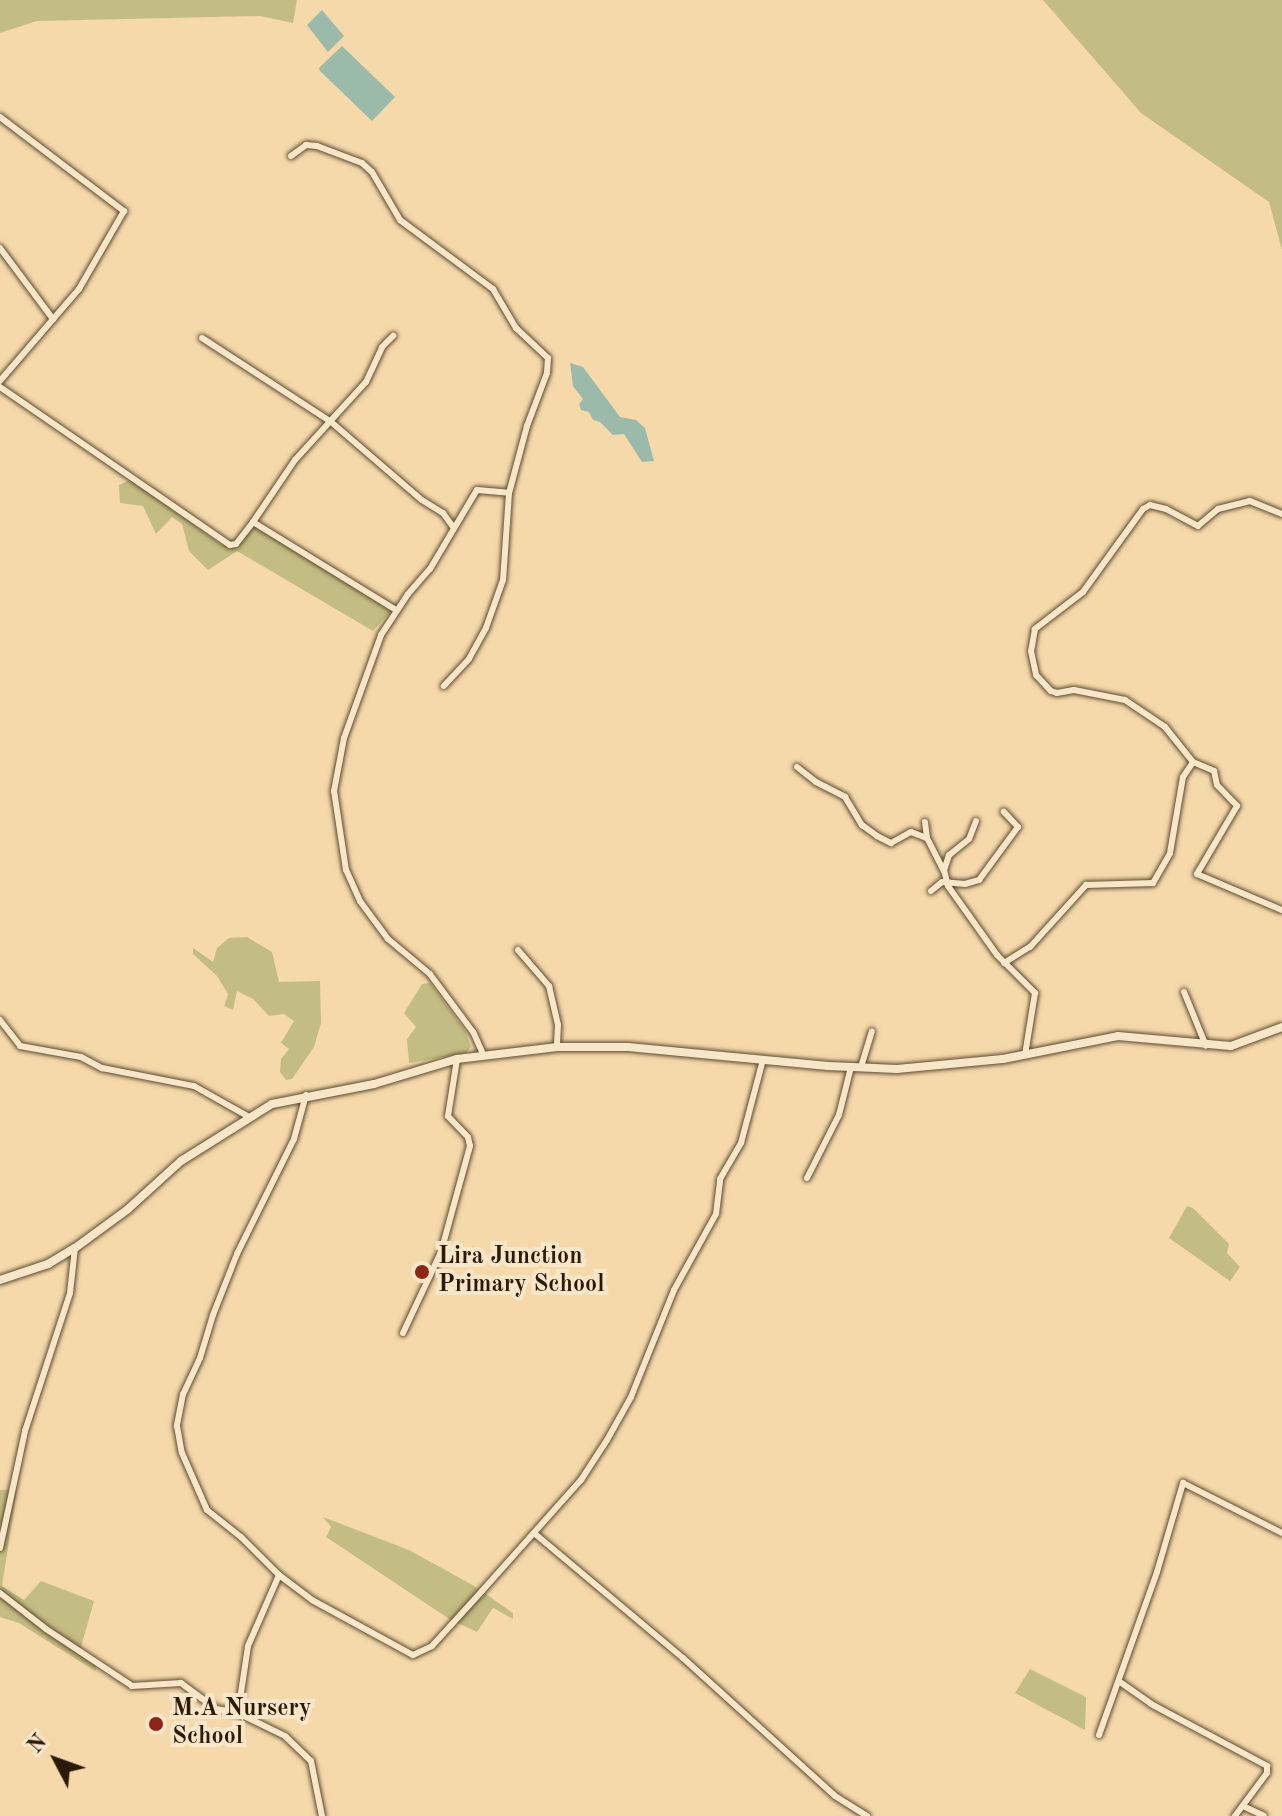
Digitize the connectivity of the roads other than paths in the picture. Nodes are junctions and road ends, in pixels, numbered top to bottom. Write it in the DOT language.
graph roads {
  1 [pos="0,117"];
  2 [pos="291,156"];
  3 [pos="0,248"];
  4 [pos="53,319"];
  5 [pos="393,336"];
  6 [pos="202,338"];
  7 [pos="0,384"];
  8 [pos="330,421"];
  9 [pos="509,493"];
  10 [pos="1282,514"];
  11 [pos="253,522"];
  12 [pos="453,527"];
  13 [pos="396,610"];
  14 [pos="444,686"];
  15 [pos="1193,762"];
  16 [pos="797,767"];
  17 [pos="1004,812"];
  18 [pos="976,821"];
  19 [pos="925,822"];
  20 [pos="927,838"];
  21 [pos="944,870"];
  22 [pos="945,883"];
  23 [pos="931,891"];
  24 [pos="1282,910"];
  25 [pos="518,950"];
  26 [pos="1004,963"];
  27 [pos="1184,992"];
  28 [pos="0,1020"];
  29 [pos="1282,1027"];
  30 [pos="872,1032"];
  31 [pos="1206,1046"];
  32 [pos="557,1047"];
  33 [pos="483,1054"];
  34 [pos="1025,1055"];
  35 [pos="457,1059"];
  36 [pos="763,1060"];
  37 [pos="851,1067"];
  38 [pos="861,1067"];
  39 [pos="306,1095"];
  40 [pos="249,1117"];
  41 [pos="807,1178"];
  42 [pos="75,1248"];
  43 [pos="0,1280"];
  44 [pos="403,1333"];
  45 [pos="534,1533"];
  46 [pos="1282,1533"];
  47 [pos="0,1548"];
  48 [pos="279,1575"];
  49 [pos="0,1593"];
  50 [pos="1120,1682"];
  51 [pos="238,1713"];
  52 [pos="1099,1735"];
  53 [pos="1243,1806"];
  54 [pos="322,1816"];
  55 [pos="867,1816"];
  56 [pos="1235,1816"];
  57 [pos="1264,1816"];
  1 -- 4 [label="street"];
  2 -- 9 [label="street"];
  3 -- 4 [label="street"];
  4 -- 7 [label="street"];
  5 -- 8 [label="street"];
  6 -- 8 [label="street"];
  7 -- 11 [label="street"];
  8 -- 11 [label="street"];
  8 -- 12 [label="street"];
  9 -- 12 [label="street"];
  9 -- 14 [label="street"];
  10 -- 15 [label="street"];
  11 -- 13 [label="street"];
  12 -- 13 [label="street"];
  13 -- 33 [label="street"];
  15 -- 24 [label="street"];
  15 -- 26 [label="street"];
  16 -- 20 [label="street"];
  17 -- 22 [label="street"];
  18 -- 21 [label="street"];
  19 -- 20 [label="street"];
  20 -- 21 [label="street"];
  21 -- 22 [label="street"];
  22 -- 23 [label="street"];
  22 -- 26 [label="street"];
  25 -- 32 [label="street"];
  26 -- 34 [label="street"];
  27 -- 31 [label="street"];
  28 -- 40 [label="street"];
  29 -- 31 [label="street"];
  30 -- 38 [label="street"];
  31 -- 34 [label="street"];
  32 -- 33 [label="street"];
  32 -- 36 [label="street"];
  33 -- 35 [label="street"];
  34 -- 38 [label="street"];
  35 -- 39 [label="street"];
  35 -- 44 [label="street"];
  36 -- 37 [label="street"];
  36 -- 45 [label="street"];
  37 -- 38 [label="street"];
  37 -- 41 [label="street"];
  39 -- 40 [label="street"];
  39 -- 48 [label="street"];
  40 -- 42 [label="street"];
  42 -- 43 [label="street"];
  42 -- 47 [label="street"];
  45 -- 48 [label="street"];
  45 -- 55 [label="street"];
  46 -- 50 [label="street"];
  48 -- 51 [label="street"];
  49 -- 51 [label="street"];
  50 -- 52 [label="street"];
  50 -- 53 [label="street"];
  51 -- 54 [label="street"];
  53 -- 56 [label="street"];
  53 -- 57 [label="street"];
}
